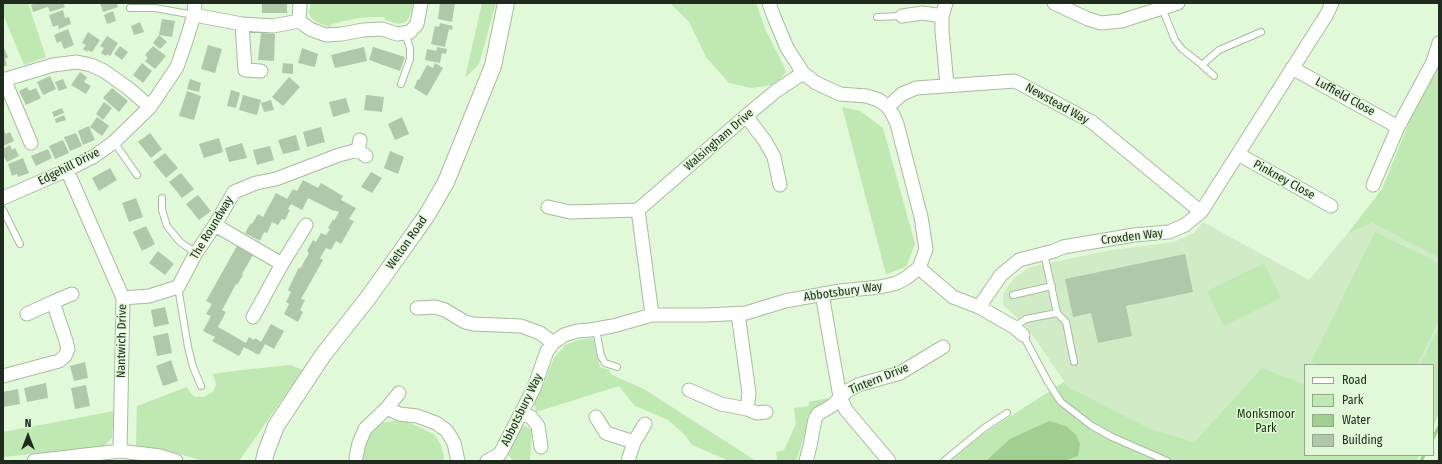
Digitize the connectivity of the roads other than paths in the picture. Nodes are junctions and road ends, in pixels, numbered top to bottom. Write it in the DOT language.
graph roads {
  1 [pos="300,3"];
  2 [pos="421,3"];
  3 [pos="506,3"];
  4 [pos="769,3"];
  5 [pos="946,3"];
  6 [pos="1054,3"];
  7 [pos="1178,3"];
  8 [pos="1332,3"];
  9 [pos="130,8"];
  10 [pos="1162,8"];
  11 [pos="194,9"];
  12 [pos="902,16"];
  13 [pos="942,16"];
  14 [pos="877,17"];
  15 [pos="299,21"];
  16 [pos="242,24"];
  17 [pos="1261,32"];
  18 [pos="405,33"];
  19 [pos="1439,43"];
  20 [pos="1202,65"];
  21 [pos="1292,68"];
  22 [pos="262,71"];
  23 [pos="803,73"];
  24 [pos="1214,76"];
  25 [pos="4,80"];
  26 [pos="401,84"];
  27 [pos="947,85"];
  28 [pos="150,107"];
  29 [pos="888,107"];
  30 [pos="746,116"];
  31 [pos="1398,127"];
  32 [pos="114,142"];
  33 [pos="31,143"];
  34 [pos="361,149"];
  35 [pos="1238,154"];
  36 [pos="67,170"];
  37 [pos="137,175"];
  38 [pos="1373,185"];
  39 [pos="780,186"];
  40 [pos="3,198"];
  41 [pos="162,198"];
  42 [pos="1331,206"];
  43 [pos="548,207"];
  44 [pos="3,210"];
  45 [pos="638,210"];
  46 [pos="1201,212"];
  47 [pos="215,225"];
  48 [pos="306,225"];
  49 [pos="20,244"];
  50 [pos="196,253"];
  51 [pos="1044,253"];
  52 [pos="282,264"];
  53 [pos="919,268"];
  54 [pos="1052,286"];
  55 [pos="178,287"];
  56 [pos="72,294"];
  57 [pos="822,294"];
  58 [pos="1012,295"];
  59 [pos="123,298"];
  60 [pos="54,302"];
  61 [pos="979,307"];
  62 [pos="417,308"];
  63 [pos="1057,313"];
  64 [pos="27,314"];
  65 [pos="738,314"];
  66 [pos="652,315"];
  67 [pos="253,317"];
  68 [pos="596,329"];
  69 [pos="1018,331"];
  70 [pos="553,343"];
  71 [pos="943,347"];
  72 [pos="1074,362"];
  73 [pos="617,367"];
  74 [pos="3,376"];
  75 [pos="201,386"];
  76 [pos="689,390"];
  77 [pos="399,393"];
  78 [pos="840,398"];
  79 [pos="387,408"];
  80 [pos="747,409"];
  81 [pos="766,412"];
  82 [pos="521,413"];
  83 [pos="1007,413"];
  84 [pos="596,417"];
  85 [pos="645,424"];
  86 [pos="634,442"];
  87 [pos="541,447"];
  88 [pos="120,451"];
  89 [pos="356,457"];
  90 [pos="504,458"];
  91 [pos="34,461"];
  92 [pos="176,461"];
  93 [pos="264,461"];
  94 [pos="458,461"];
  95 [pos="487,461"];
  96 [pos="628,461"];
  97 [pos="806,461"];
  98 [pos="889,461"];
  99 [pos="944,461"];
  100 [pos="1167,461"];
  1 -- 15 [label="street"];
  2 -- 18 [label="street"];
  3 -- 93 [label="street, Welton Road"];
  4 -- 23 [label="street"];
  5 -- 13 [label="street"];
  6 -- 10 [label="street"];
  7 -- 10 [label="street"];
  8 -- 21 [label="street, Croxden Way"];
  9 -- 11 [label="lane"];
  10 -- 20 [label="lane"];
  11 -- 16 [label="street"];
  11 -- 28 [label="street, Edgehill Drive"];
  12 -- 13 [label="street"];
  12 -- 14 [label="lane"];
  13 -- 27 [label="street"];
  15 -- 16 [label="street"];
  15 -- 18 [label="street"];
  16 -- 22 [label="street"];
  17 -- 20 [label="lane"];
  18 -- 26 [label="lane"];
  19 -- 31 [label="street"];
  20 -- 24 [label="lane"];
  21 -- 31 [label="street, Luffield Close"];
  21 -- 35 [label="street, Croxden Way"];
  23 -- 29 [label="street"];
  23 -- 30 [label="street, Walsingham Drive"];
  25 -- 28 [label="street"];
  25 -- 33 [label="street"];
  27 -- 29 [label="street, Newstead Way"];
  27 -- 46 [label="street, Newstead Way"];
  28 -- 32 [label="street, Edgehill Drive"];
  29 -- 53 [label="street"];
  30 -- 39 [label="street"];
  30 -- 45 [label="street, Walsingham Drive"];
  31 -- 38 [label="street"];
  32 -- 36 [label="street, Edgehill Drive"];
  32 -- 37 [label="lane"];
  34 -- 47 [label="street, The Roundway"];
  35 -- 42 [label="street, Pinkney Close"];
  35 -- 46 [label="street, Croxden Way"];
  36 -- 40 [label="street, Edgehill Drive"];
  36 -- 59 [label="street, Nantwich Drive"];
  41 -- 50 [label="lane"];
  43 -- 45 [label="street"];
  44 -- 49 [label="lane"];
  45 -- 66 [label="street"];
  46 -- 51 [label="street, Croxden Way"];
  47 -- 50 [label="street, The Roundway"];
  47 -- 52 [label="street"];
  48 -- 52 [label="street"];
  50 -- 55 [label="street, The Roundway"];
  51 -- 54 [label="lane"];
  51 -- 61 [label="street, Croxden Way"];
  52 -- 67 [label="street"];
  53 -- 57 [label="street, Abbotsbury Way"];
  53 -- 61 [label="street"];
  54 -- 58 [label="lane"];
  54 -- 63 [label="lane"];
  55 -- 59 [label="street"];
  55 -- 75 [label="lane"];
  56 -- 60 [label="street"];
  57 -- 65 [label="street, Abbotsbury Way"];
  57 -- 78 [label="street"];
  59 -- 88 [label="street, Nantwich Drive"];
  60 -- 64 [label="street"];
  60 -- 74 [label="street"];
  61 -- 69 [label="street"];
  62 -- 70 [label="street"];
  63 -- 69 [label="lane"];
  63 -- 72 [label="lane"];
  65 -- 66 [label="street, Abbotsbury Way"];
  65 -- 80 [label="street"];
  66 -- 68 [label="street, Abbotsbury Way"];
  68 -- 70 [label="street, Abbotsbury Way"];
  68 -- 73 [label="lane"];
  69 -- 100 [label="lane"];
  70 -- 82 [label="street, Abbotsbury Way"];
  71 -- 78 [label="street, Tintern Drive"];
  76 -- 80 [label="street"];
  77 -- 79 [label="street"];
  78 -- 97 [label="street, Tintern Drive"];
  78 -- 98 [label="street"];
  79 -- 89 [label="street"];
  79 -- 94 [label="street"];
  80 -- 81 [label="street"];
  82 -- 87 [label="street"];
  82 -- 90 [label="street, Abbotsbury Way"];
  83 -- 99 [label="lane"];
  84 -- 86 [label="street"];
  85 -- 86 [label="street"];
  86 -- 96 [label="street"];
  88 -- 91 [label="street"];
  88 -- 92 [label="street"];
  90 -- 95 [label="street"];
}
